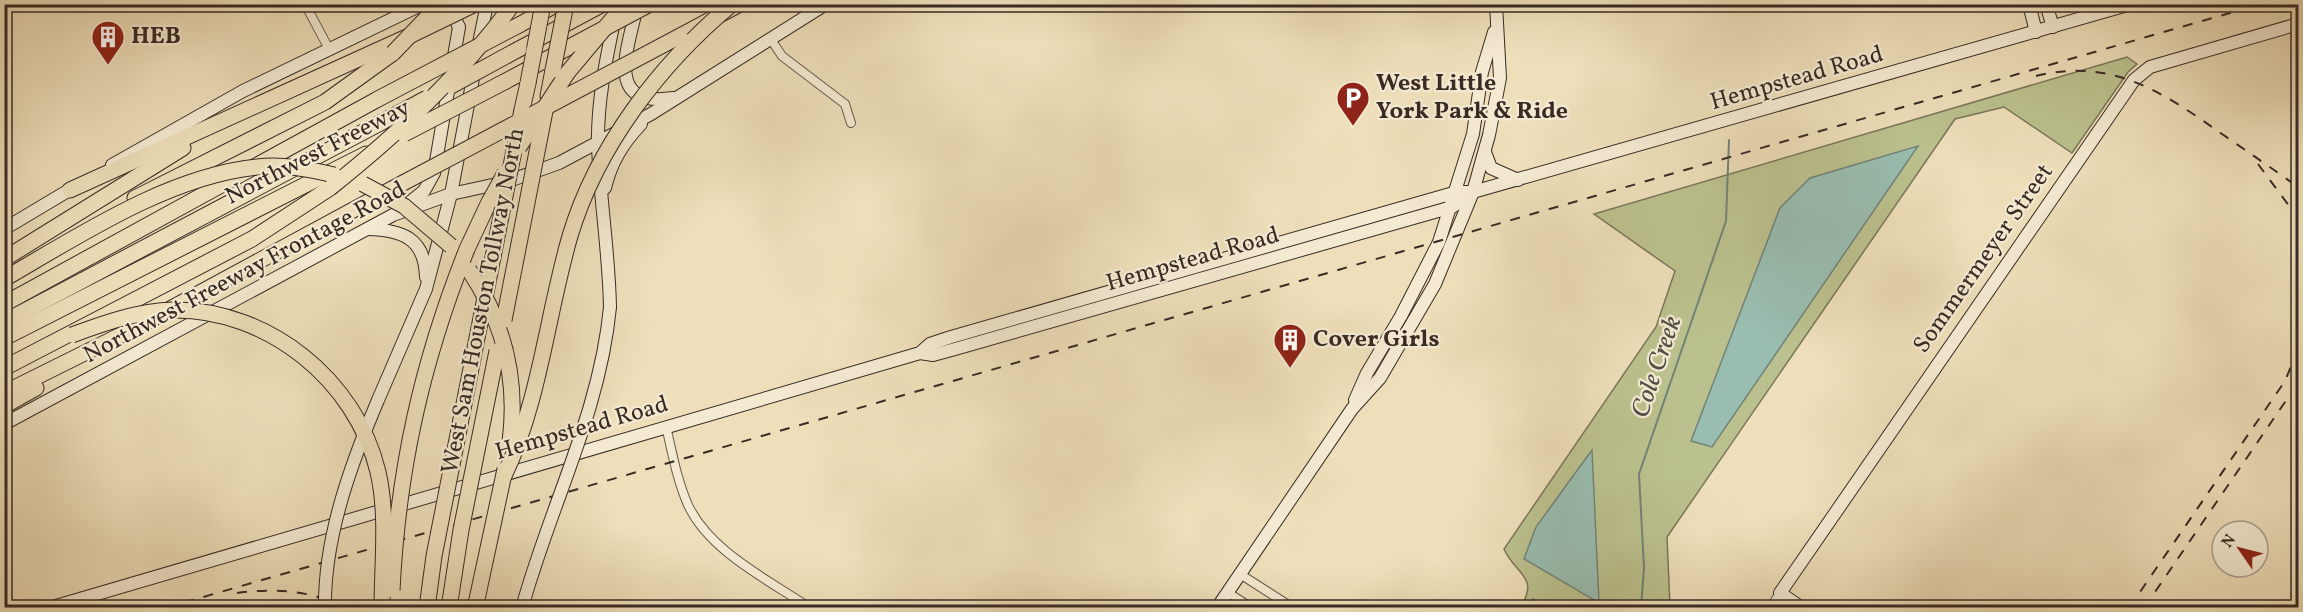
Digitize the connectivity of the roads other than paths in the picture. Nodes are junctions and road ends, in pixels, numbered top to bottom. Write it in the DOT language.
graph roads {
  1 [pos="305,4"];
  2 [pos="440,4"];
  3 [pos="475,4"];
  4 [pos="487,4"];
  5 [pos="513,4"];
  6 [pos="543,4"];
  7 [pos="557,4"];
  8 [pos="566,4"];
  9 [pos="603,4"];
  10 [pos="618,4"];
  11 [pos="625,4"];
  12 [pos="637,4"];
  13 [pos="650,4"];
  14 [pos="732,4"];
  15 [pos="740,4"];
  16 [pos="826,4"];
  17 [pos="1496,4"];
  18 [pos="2029,4"];
  19 [pos="2046,4"];
  20 [pos="2131,4"];
  21 [pos="422,5"];
  22 [pos="2298,24"];
  23 [pos="1496,25"];
  24 [pos="2053,27"];
  25 [pos="2036,32"];
  26 [pos="772,41"];
  27 [pos="329,49"];
  28 [pos="678,97"];
  29 [pos="651,114"];
  30 [pos="231,117"];
  31 [pos="851,123"];
  32 [pos="598,143"];
  33 [pos="1485,151"];
  34 [pos="1518,180"];
  35 [pos="70,190"];
  36 [pos="1456,192"];
  37 [pos="1473,192"];
  38 [pos="451,194"];
  39 [pos="602,201"];
  40 [pos="1452,207"];
  41 [pos="393,215"];
  42 [pos="107,222"];
  43 [pos="367,228"];
  44 [pos="4,229"];
  45 [pos="4,259"];
  46 [pos="4,279"];
  47 [pos="426,289"];
  48 [pos="4,304"];
  49 [pos="4,322"];
  50 [pos="72,335"];
  51 [pos="4,338"];
  52 [pos="920,353"];
  53 [pos="86,354"];
  54 [pos="4,368"];
  55 [pos="4,393"];
  56 [pos="4,405"];
  57 [pos="1352,409"];
  58 [pos="4,424"];
  59 [pos="666,426"];
  60 [pos="504,476"];
  61 [pos="1240,574"];
  62 [pos="1227,592"];
  63 [pos="1780,593"];
  64 [pos="49,608"];
  65 [pos="324,608"];
  66 [pos="382,608"];
  67 [pos="392,608"];
  68 [pos="427,608"];
  69 [pos="449,608"];
  70 [pos="475,608"];
  71 [pos="522,608"];
  72 [pos="810,608"];
  73 [pos="1216,608"];
  74 [pos="1252,608"];
  75 [pos="1293,608"];
  76 [pos="1770,608"];
  77 [pos="1802,608"];
  1 -- 27 [label="street"];
  2 -- 42 [label="highway, bridge"];
  3 -- 30 [label="highway, bridge"];
  4 -- 38 [label="main road"];
  5 -- 50 [label="highway, bridge"];
  6 -- 68 [label="highway, West Sam Houston Tollway North, bridge"];
  7 -- 48 [label="highway, Northwest Freeway, bridge"];
  8 -- 69 [label="highway, West Sam Houston Tollway North, bridge"];
  9 -- 49 [label="highway, bridge"];
  10 -- 32 [label="main road"];
  11 -- 67 [label="highway, bridge"];
  12 -- 28 [label="main road"];
  13 -- 51 [label="highway, Northwest Freeway, bridge"];
  14 -- 60 [label="highway, bridge"];
  15 -- 53 [label="highway, bridge"];
  16 -- 26 [label="main road, Northwest Freeway Frontage Road"];
  17 -- 23 [label="main road"];
  18 -- 25 [label="main road"];
  19 -- 24 [label="main road"];
  20 -- 24 [label="main road, Hempstead Road"];
  21 -- 27 [label="main road"];
  21 -- 41 [label="main road"];
  22 -- 63 [label="main road, Sommermeyer Street"];
  23 -- 33 [label="main road"];
  23 -- 36 [label="main road"];
  24 -- 25 [label="main road, Hempstead Road"];
  25 -- 34 [label="main road, Hempstead Road"];
  26 -- 28 [label="main road, Northwest Freeway Frontage Road"];
  26 -- 31 [label="street"];
  27 -- 35 [label="main road"];
  28 -- 29 [label="main road, Northwest Freeway Frontage Road"];
  29 -- 32 [label="main road, Northwest Freeway Frontage Road"];
  29 -- 39 [label="main road"];
  30 -- 35 [label="highway"];
  30 -- 45 [label="highway"];
  32 -- 38 [label="main road, Northwest Freeway Frontage Road"];
  32 -- 39 [label="main road"];
  33 -- 34 [label="main road"];
  33 -- 37 [label="main road"];
  34 -- 37 [label="main road, Hempstead Road"];
  35 -- 44 [label="main road"];
  36 -- 37 [label="main road, Hempstead Road"];
  36 -- 40 [label="main road"];
  36 -- 52 [label="main road, Hempstead Road"];
  37 -- 40 [label="main road, Hempstead Road"];
  37 -- 57 [label="main road"];
  38 -- 41 [label="main road, Northwest Freeway Frontage Road"];
  38 -- 47 [label="main road"];
  39 -- 71 [label="main road, bridge"];
  40 -- 52 [label="main road, Hempstead Road"];
  40 -- 57 [label="main road"];
  41 -- 43 [label="main road, Northwest Freeway Frontage Road"];
  42 -- 46 [label="highway, bridge"];
  42 -- 60 [label="highway, bridge"];
  43 -- 47 [label="main road"];
  43 -- 58 [label="main road, Northwest Freeway Frontage Road"];
  47 -- 65 [label="main road, bridge"];
  50 -- 54 [label="highway"];
  50 -- 66 [label="highway, bridge"];
  52 -- 59 [label="main road, Hempstead Road"];
  53 -- 55 [label="highway"];
  53 -- 56 [label="highway"];
  57 -- 61 [label="main road"];
  59 -- 64 [label="main road, Hempstead Road"];
  59 -- 72 [label="street"];
  60 -- 70 [label="highway, bridge"];
  61 -- 62 [label="main road"];
  61 -- 75 [label="street"];
  62 -- 73 [label="main road"];
  62 -- 74 [label="street"];
  63 -- 76 [label="street, Sommermeyer Street"];
  63 -- 77 [label="main road"];
}
